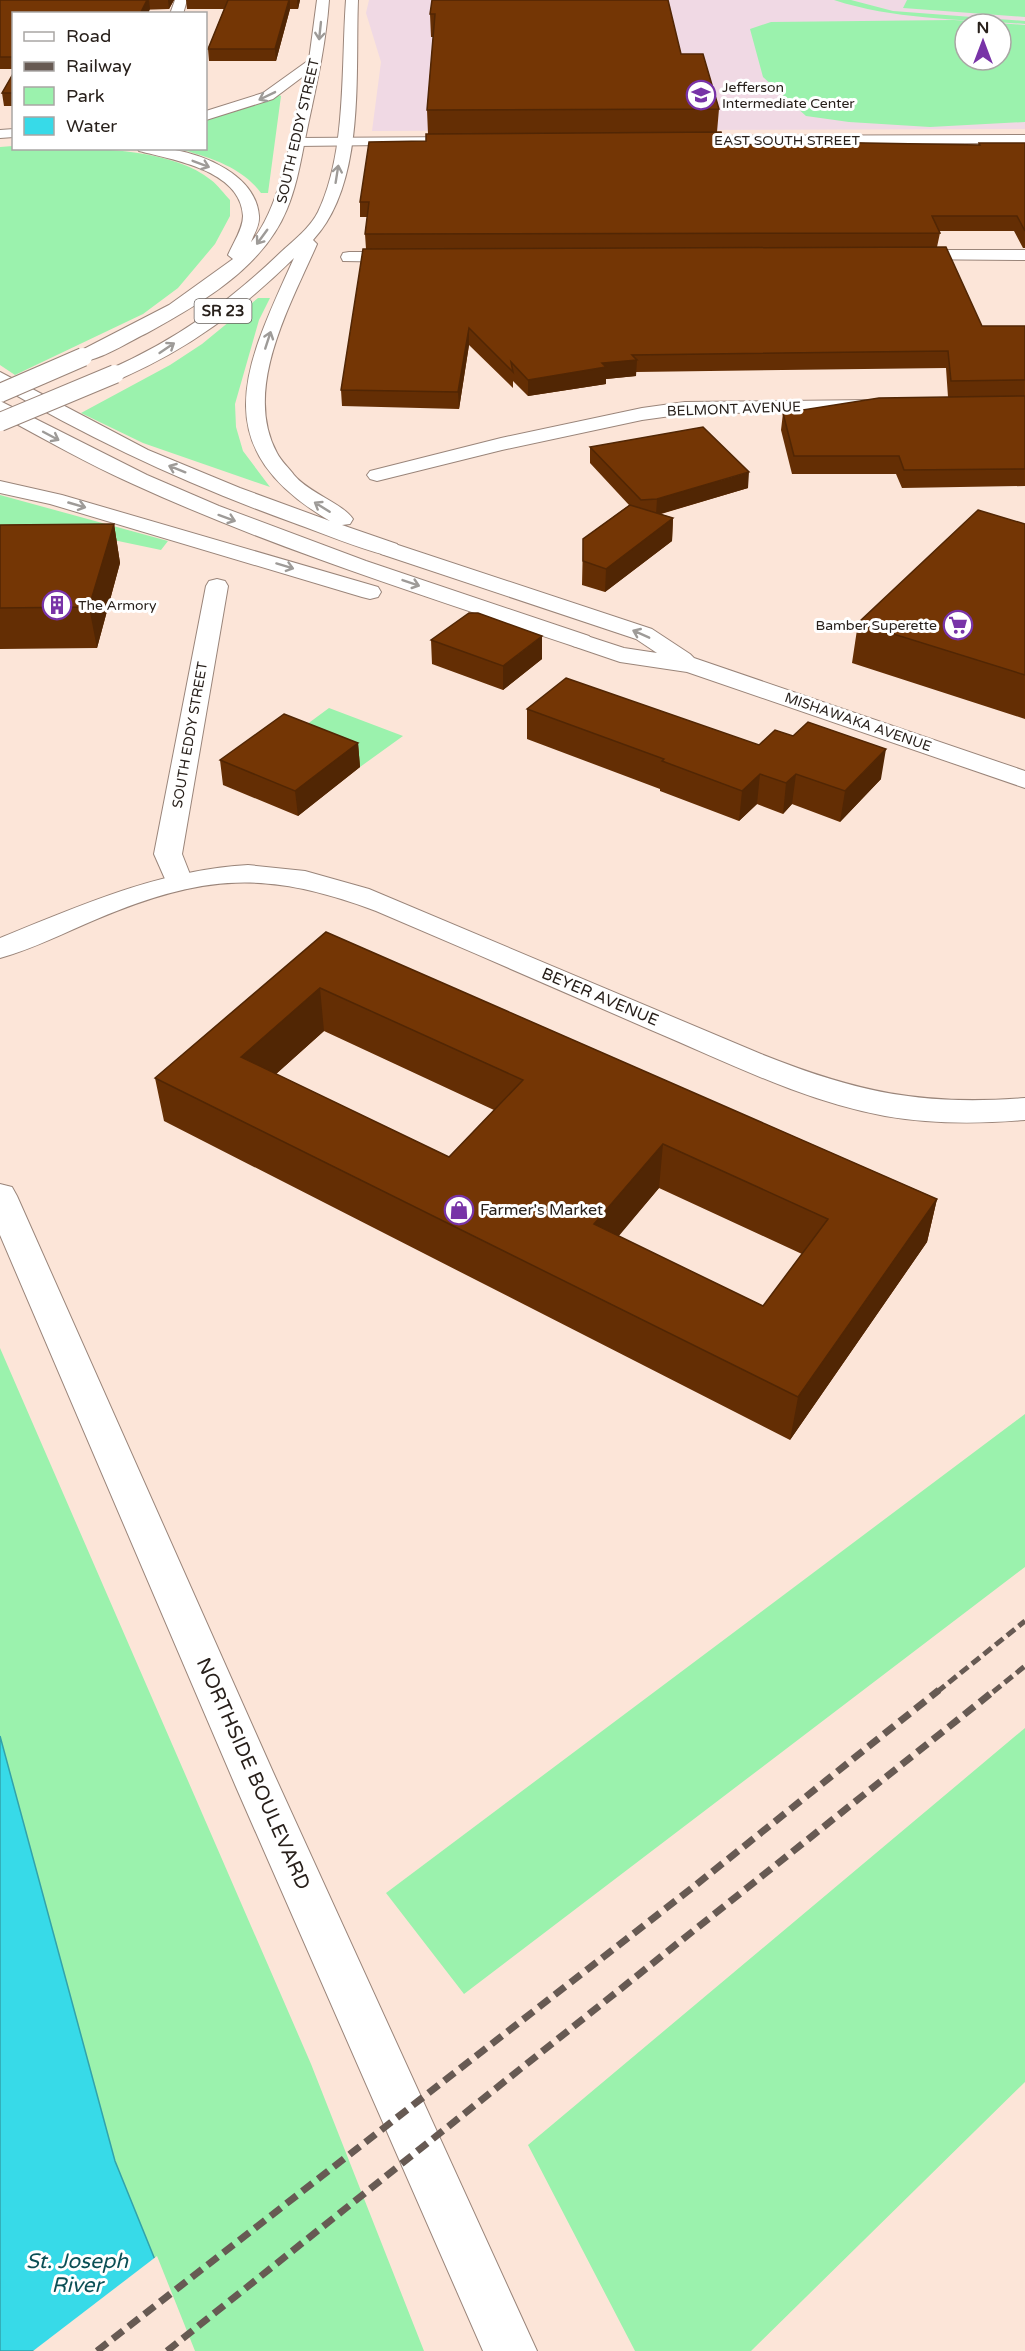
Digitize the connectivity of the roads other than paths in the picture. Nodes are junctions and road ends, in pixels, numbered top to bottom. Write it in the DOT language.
graph roads {
  1 [pos="323,0"];
  2 [pos="352,0"];
  3 [pos="314,62"];
  4 [pos="207,116"];
  5 [pos="1025,139"];
  6 [pos="660,140"];
  7 [pos="342,141"];
  8 [pos="485,141"];
  9 [pos="297,142"];
  10 [pos="152,150"];
  11 [pos="316,228"];
  12 [pos="884,255"];
  13 [pos="1025,255"];
  14 [pos="349,257"];
  15 [pos="429,257"];
  16 [pos="229,270"];
  17 [pos="0,378"];
  18 [pos="0,393"];
  19 [pos="897,406"];
  20 [pos="0,407"];
  21 [pos="0,422"];
  22 [pos="377,475"];
  23 [pos="0,487"];
  24 [pos="389,549"];
  25 [pos="217,586"];
  26 [pos="581,641"];
  27 [pos="690,665"];
  28 [pos="1025,780"];
  29 [pos="179,882"];
  30 [pos="0,949"];
  31 [pos="1025,1109"];
  32 [pos="0,1196"];
  33 [pos="510,2351"];
  1 -- 3 [label="main road, SOUTH EDDY STREET / SR 23, one-way"];
  2 -- 7 [label="main road, SR 23"];
  3 -- 4 [label="main road, one-way"];
  3 -- 9 [label="main road, SOUTH EDDY STREET / SR 23"];
  5 -- 6 [label="main road, EAST SOUTH STREET"];
  7 -- 8 [label="main road"];
  7 -- 9 [label="main road"];
  11 -- 7 [label="main road, SR 23, one-way"];
  9 -- 16 [label="main road, SOUTH EDDY STREET / SR 23, one-way"];
  10 -- 16 [label="main road, one-way"];
  21 -- 11 [label="main road, SR 23, one-way, bridge"];
  24 -- 11 [label="main road, one-way"];
  12 -- 13 [label="main road"];
  14 -- 15 [label="main road"];
  16 -- 18 [label="main road, SOUTH EDDY STREET / SR 23, bridge"];
  24 -- 17 [label="main road, one-way"];
  19 -- 22 [label="main road, BELMONT AVENUE"];
  20 -- 26 [label="main road, one-way"];
  23 -- 26 [label="main road, one-way"];
  27 -- 24 [label="main road, MISHAWAKA AVENUE, one-way"];
  25 -- 29 [label="main road, SOUTH EDDY STREET"];
  26 -- 27 [label="main road, MISHAWAKA AVENUE"];
  27 -- 28 [label="main road, MISHAWAKA AVENUE"];
  29 -- 30 [label="main road, BEYER AVENUE"];
  29 -- 31 [label="main road, BEYER AVENUE"];
  32 -- 33 [label="main road, NORTHSIDE BOULEVARD"];
}
